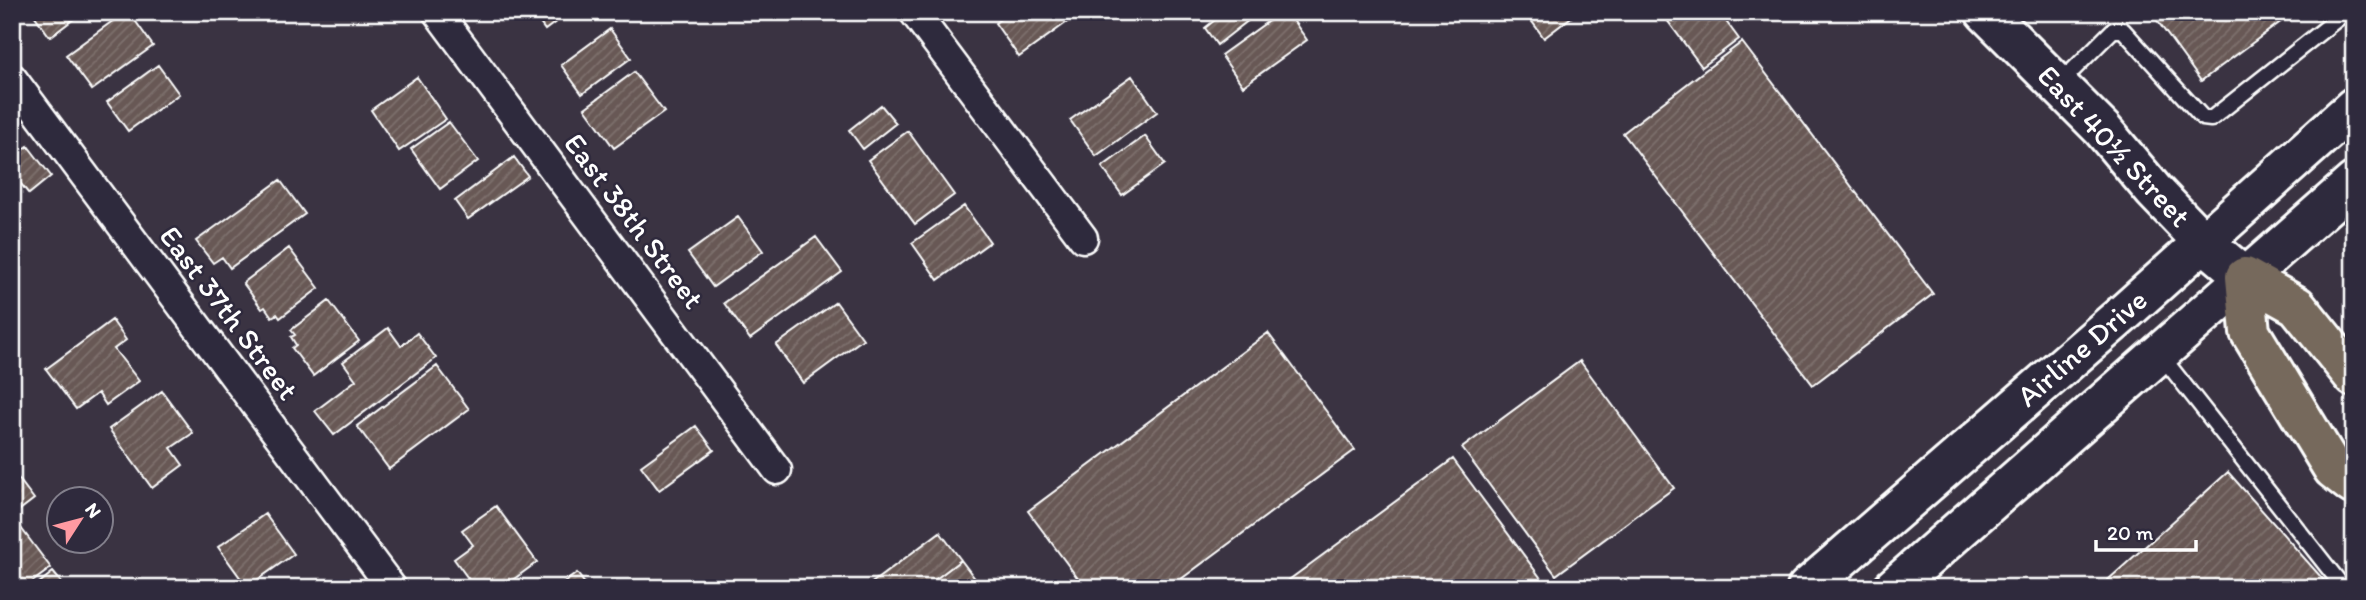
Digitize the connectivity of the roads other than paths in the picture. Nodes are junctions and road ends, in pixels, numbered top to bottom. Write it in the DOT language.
graph roads {
  1 [pos="437,12"];
  2 [pos="914,12"];
  3 [pos="1985,12"];
  4 [pos="2346,12"];
  5 [pos="12,78"];
  6 [pos="2059,84"];
  7 [pos="2354,107"];
  8 [pos="2354,183"];
  9 [pos="1083,238"];
  10 [pos="2201,240"];
  11 [pos="2246,292"];
  12 [pos="2159,353"];
  13 [pos="2354,377"];
  14 [pos="778,470"];
  15 [pos="2353,486"];
  16 [pos="392,588"];
  17 [pos="1807,588"];
  18 [pos="1893,588"];
  19 [pos="2344,588"];
  1 -- 14 [label="street, East 38th Street"];
  2 -- 9 [label="street"];
  3 -- 6 [label="main road, East 40½ Street"];
  4 -- 6 [label="lane"];
  5 -- 16 [label="street, East 37th Street"];
  6 -- 10 [label="main road, East 40½ Street"];
  7 -- 10 [label="main road, Airline Drive"];
  8 -- 11 [label="main road, Airline Drive"];
  10 -- 11 [label="main road, East 40½ Street"];
  10 -- 17 [label="main road, Airline Drive"];
  11 -- 12 [label="main road, Airline Drive"];
  11 -- 13 [label="highway"];
  11 -- 15 [label="highway"];
  12 -- 18 [label="main road, Airline Drive"];
  12 -- 19 [label="lane"];
}
